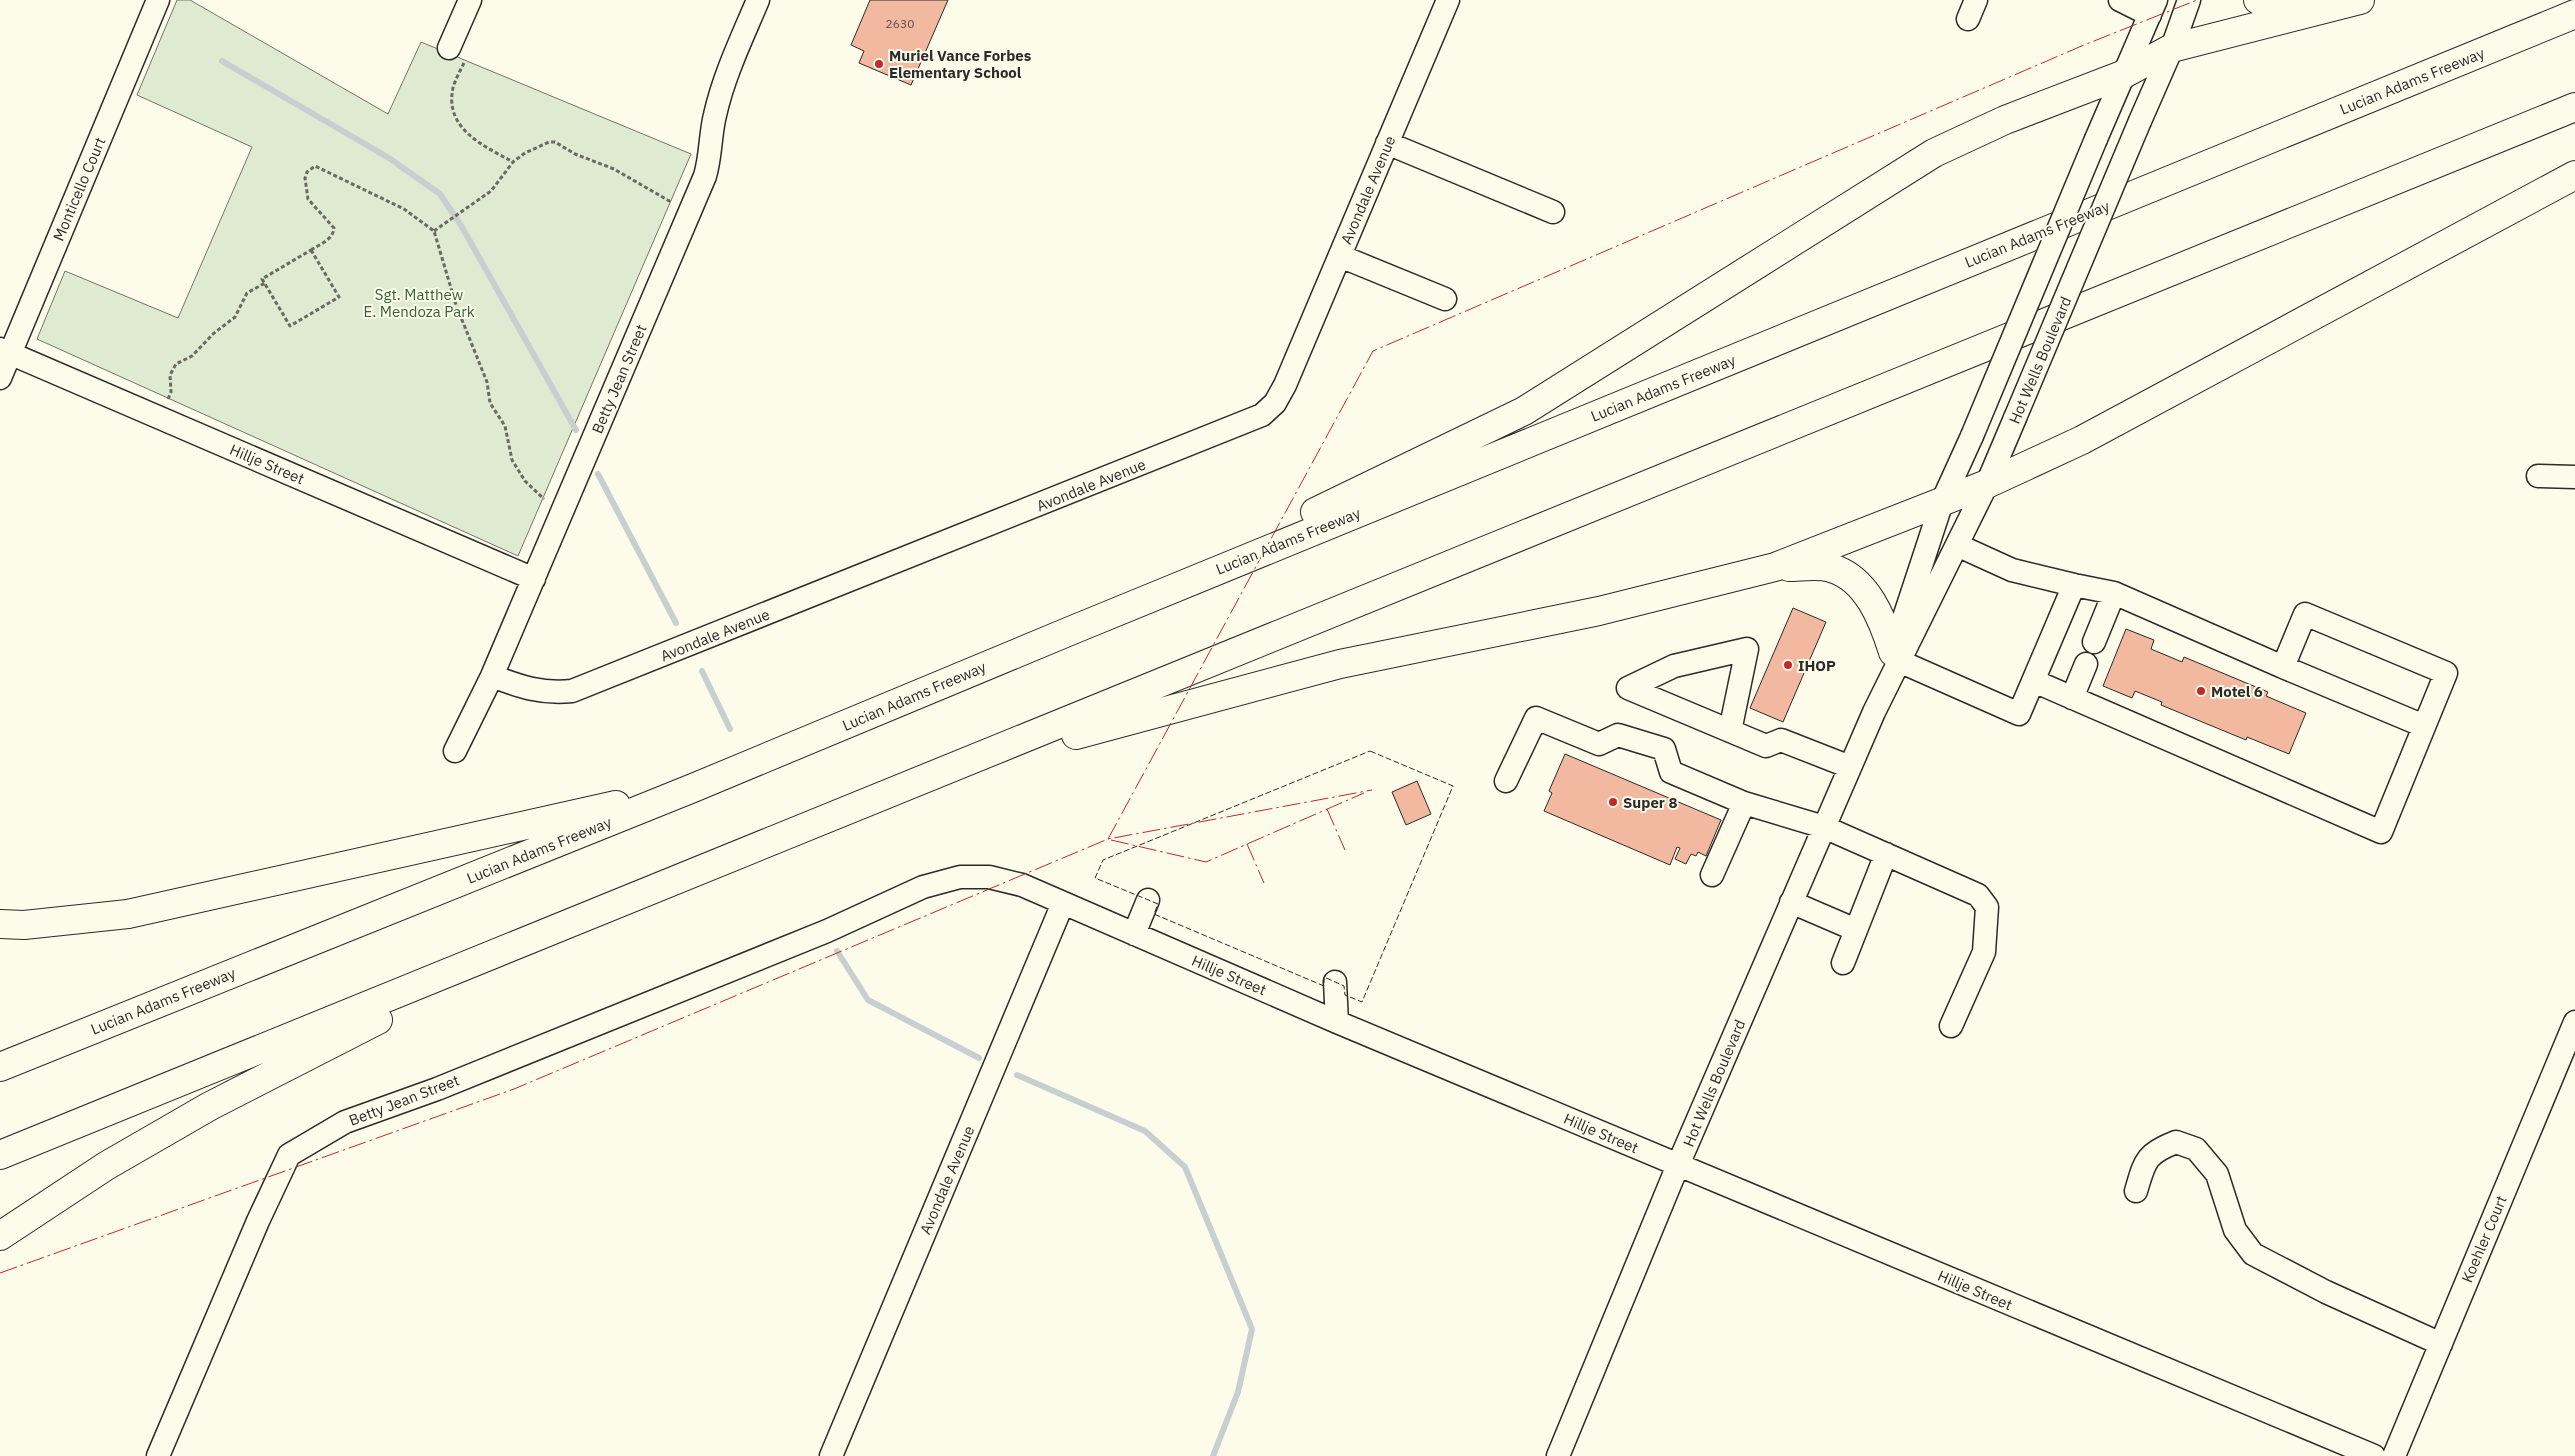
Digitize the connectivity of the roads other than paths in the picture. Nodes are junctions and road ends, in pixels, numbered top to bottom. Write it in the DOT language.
graph roads {
  1 [pos="158,0"];
  2 [pos="470,0"];
  3 [pos="758,0"];
  4 [pos="1448,0"];
  5 [pos="2120,0"];
  6 [pos="2189,0"];
  7 [pos="2258,0"];
  8 [pos="2360,0"];
  9 [pos="2153,7"];
  10 [pos="2334,7"];
  11 [pos="2575,14"];
  12 [pos="449,48"];
  13 [pos="2172,48"];
  14 [pos="2122,75"];
  15 [pos="2575,108"];
  16 [pos="1388,143"];
  17 [pos="2575,175"];
  18 [pos="1553,212"];
  19 [pos="1340,256"];
  20 [pos="1445,299"];
  21 [pos="5,351"];
  22 [pos="0,378"];
  23 [pos="2538,476"];
  24 [pos="2575,477"];
  25 [pos="1987,484"];
  26 [pos="1942,502"];
  27 [pos="1957,545"];
  28 [pos="1775,567"];
  29 [pos="534,578"];
  30 [pos="2074,585"];
  31 [pos="2114,593"];
  32 [pos="1070,631"];
  33 [pos="2094,642"];
  34 [pos="1896,656"];
  35 [pos="2086,664"];
  36 [pos="2283,667"];
  37 [pos="492,676"];
  38 [pos="2034,681"];
  39 [pos="2072,698"];
  40 [pos="2424,726"];
  41 [pos="1730,731"];
  42 [pos="455,751"];
  43 [pos="1850,767"];
  44 [pos="940,774"];
  45 [pos="1506,781"];
  46 [pos="693,788"];
  47 [pos="1744,803"];
  48 [pos="1824,827"];
  49 [pos="1886,854"];
  50 [pos="1712,875"];
  51 [pos="1148,900"];
  52 [pos="623,901"];
  53 [pos="1792,902"];
  54 [pos="1063,903"];
  55 [pos="0,924"];
  56 [pos="1856,930"];
  57 [pos="827,931"];
  58 [pos="1134,934"];
  59 [pos="1843,963"];
  60 [pos="1335,982"];
  61 [pos="1337,1022"];
  62 [pos="2575,1022"];
  63 [pos="1951,1026"];
  64 [pos="0,1067"];
  65 [pos="0,1155"];
  66 [pos="1678,1166"];
  67 [pos="2136,1191"];
  68 [pos="0,1236"];
  69 [pos="2441,1344"];
  70 [pos="158,1456"];
  71 [pos="831,1456"];
  72 [pos="1558,1456"];
  73 [pos="2374,1456"];
  74 [pos="2394,1456"];
  1 -- 21 [label="street, Monticello Court"];
  2 -- 12 [label="street"];
  3 -- 29 [label="street, Betty Jean Street"];
  4 -- 16 [label="street, Avondale Avenue"];
  5 -- 9 [label="street"];
  6 -- 13 [label="street, Hot Wells Boulevard"];
  7 -- 10 [label="highway"];
  8 -- 10 [label="highway"];
  9 -- 14 [label="street, Hot Wells Boulevard"];
  10 -- 13 [label="highway"];
  11 -- 32 [label="highway, Lucian Adams Freeway"];
  13 -- 14 [label="highway"];
  13 -- 25 [label="street, Hot Wells Boulevard, bridge"];
  14 -- 26 [label="street, Hot Wells Boulevard, bridge"];
  14 -- 32 [label="highway"];
  15 -- 44 [label="highway"];
  16 -- 18 [label="street"];
  16 -- 19 [label="street, Avondale Avenue"];
  17 -- 25 [label="highway"];
  19 -- 20 [label="street"];
  19 -- 37 [label="street, Avondale Avenue"];
  21 -- 22 [label="street, Monticello Court"];
  21 -- 29 [label="street, Hillje Street"];
  23 -- 24 [label="street"];
  25 -- 26 [label="highway"];
  25 -- 27 [label="street, Hot Wells Boulevard"];
  26 -- 28 [label="highway"];
  26 -- 34 [label="street, Hot Wells Boulevard"];
  27 -- 30 [label="street"];
  27 -- 34 [label="street, Hot Wells Boulevard"];
  28 -- 34 [label="highway"];
  28 -- 44 [label="highway"];
  29 -- 37 [label="street, Betty Jean Street"];
  30 -- 31 [label="street"];
  30 -- 38 [label="street"];
  31 -- 33 [label="street"];
  31 -- 36 [label="street"];
  32 -- 46 [label="highway, Lucian Adams Freeway"];
  34 -- 38 [label="street"];
  34 -- 43 [label="street, Hot Wells Boulevard"];
  35 -- 39 [label="street"];
  36 -- 40 [label="street"];
  36 -- 40 [label="street"];
  37 -- 42 [label="street, Betty Jean Street"];
  38 -- 39 [label="street"];
  39 -- 40 [label="street"];
  41 -- 41 [label="street"];
  41 -- 43 [label="street"];
  43 -- 48 [label="street, Hot Wells Boulevard"];
  44 -- 52 [label="highway"];
  45 -- 47 [label="street"];
  46 -- 55 [label="highway"];
  46 -- 64 [label="highway, Lucian Adams Freeway"];
  47 -- 48 [label="street"];
  47 -- 50 [label="street"];
  48 -- 49 [label="street"];
  48 -- 53 [label="street, Hot Wells Boulevard"];
  49 -- 56 [label="street"];
  49 -- 63 [label="street"];
  51 -- 58 [label="street"];
  52 -- 65 [label="highway"];
  52 -- 68 [label="highway"];
  53 -- 56 [label="street"];
  53 -- 66 [label="street, Hot Wells Boulevard"];
  54 -- 57 [label="street, Hillje Street"];
  54 -- 58 [label="street, Hillje Street"];
  54 -- 71 [label="street, Avondale Avenue"];
  56 -- 59 [label="street"];
  57 -- 70 [label="street, Betty Jean Street"];
  58 -- 61 [label="street, Hillje Street"];
  60 -- 61 [label="street"];
  61 -- 66 [label="street, Hillje Street"];
  62 -- 69 [label="street, Koehler Court"];
  66 -- 72 [label="street, Hot Wells Boulevard"];
  66 -- 73 [label="street, Hillje Street"];
  67 -- 69 [label="street"];
  69 -- 74 [label="street, Koehler Court"];
}
